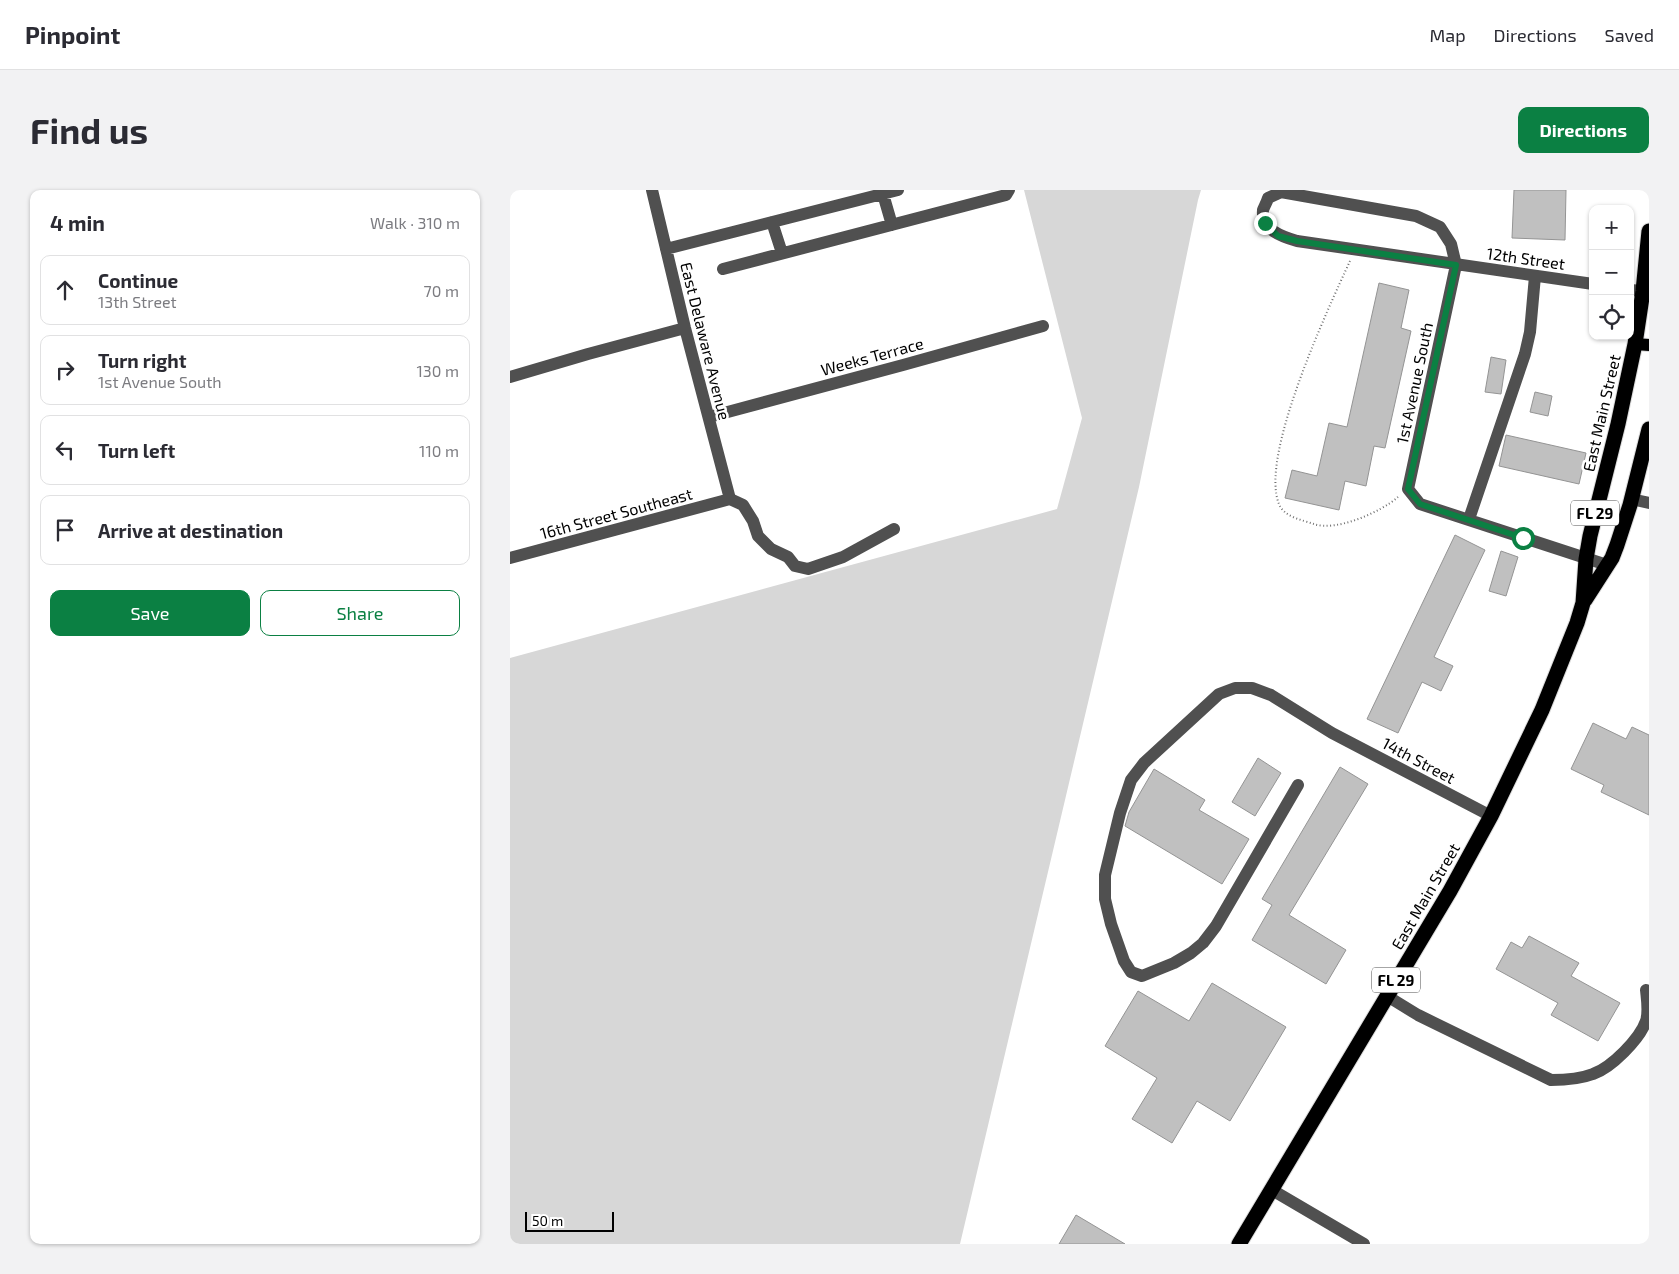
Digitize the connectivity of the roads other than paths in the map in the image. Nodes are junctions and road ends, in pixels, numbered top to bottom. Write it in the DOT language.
graph roads {
  1 [pos="652,190"];
  2 [pos="898,190"];
  3 [pos="1009,190"];
  4 [pos="883,194"];
  5 [pos="772,222"];
  6 [pos="892,225"];
  7 [pos="1649,231"];
  8 [pos="666,249"];
  9 [pos="782,253"];
  10 [pos="1456,265"];
  11 [pos="724,269"];
  12 [pos="1535,276"];
  13 [pos="1589,283"];
  14 [pos="1637,290"];
  15 [pos="1043,326"];
  16 [pos="685,328"];
  17 [pos="1642,345"];
  18 [pos="510,377"];
  19 [pos="709,416"];
  20 [pos="1648,435"];
  21 [pos="1644,469"];
  22 [pos="730,499"];
  23 [pos="1631,499"];
  24 [pos="1649,503"];
  25 [pos="1469,519"];
  26 [pos="894,529"];
  27 [pos="510,558"];
  28 [pos="1586,559"];
  29 [pos="1607,566"];
  30 [pos="1583,603"];
  31 [pos="1298,785"];
  32 [pos="1491,816"];
  33 [pos="1646,990"];
  34 [pos="1387,996"];
  35 [pos="1272,1190"];
  36 [pos="1239,1244"];
  37 [pos="1364,1244"];
  1 -- 8 [label="street, East Delaware Avenue"];
  2 -- 4 [label="street"];
  3 -- 6 [label="street"];
  4 -- 5 [label="street"];
  4 -- 6 [label="street"];
  5 -- 8 [label="street"];
  5 -- 9 [label="street"];
  6 -- 9 [label="street"];
  7 -- 14 [label="highway, East Main Street / FL 29"];
  8 -- 16 [label="street, East Delaware Avenue"];
  9 -- 11 [label="street"];
  10 -- 10 [label="street, 12th Street"];
  10 -- 12 [label="street, 12th Street"];
  10 -- 25 [label="street, 1st Avenue South"];
  12 -- 13 [label="street, 12th Street"];
  12 -- 25 [label="street"];
  14 -- 17 [label="highway, East Main Street / FL 29"];
  15 -- 19 [label="street, Weeks Terrace"];
  16 -- 18 [label="street"];
  16 -- 19 [label="street, East Delaware Avenue"];
  17 -- 28 [label="highway, East Main Street / FL 29"];
  19 -- 22 [label="street, East Delaware Avenue"];
  20 -- 21 [label="highway, East Main Street / FL 29"];
  21 -- 23 [label="highway, East Main Street / FL 29"];
  22 -- 26 [label="street"];
  22 -- 27 [label="street, 16th Street Southeast"];
  23 -- 24 [label="street"];
  23 -- 29 [label="highway, East Main Street / FL 29"];
  25 -- 28 [label="street"];
  28 -- 29 [label="street"];
  28 -- 30 [label="highway, East Main Street / FL 29"];
  29 -- 30 [label="highway, East Main Street / FL 29"];
  30 -- 32 [label="highway, East Main Street / FL 29"];
  31 -- 32 [label="street, 14th Street"];
  32 -- 34 [label="highway, East Main Street / FL 29"];
  33 -- 34 [label="street"];
  34 -- 35 [label="highway, East Main Street / FL 29"];
  35 -- 36 [label="highway, East Main Street / FL 29"];
  35 -- 37 [label="street"];
}
